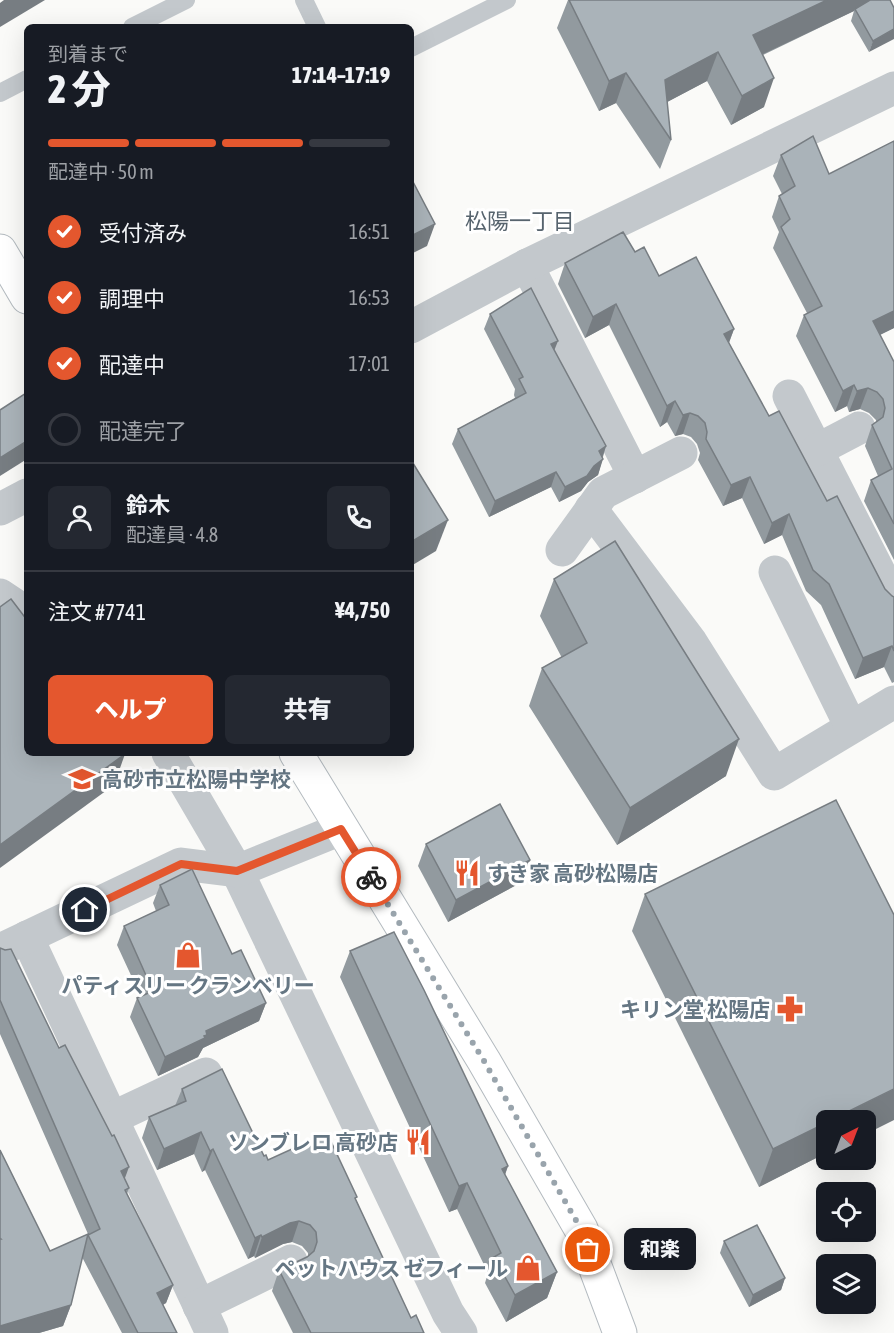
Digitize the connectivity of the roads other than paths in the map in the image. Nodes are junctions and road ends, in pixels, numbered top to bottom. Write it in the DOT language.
graph roads {
  1 [pos="186,0"];
  2 [pos="304,0"];
  3 [pos="507,0"];
  4 [pos="138,24"];
  5 [pos="316,24"];
  6 [pos="414,46"];
  7 [pos="24,81"];
  8 [pos="894,88"];
  9 [pos="0,93"];
  10 [pos="0,251"];
  11 [pos="527,265"];
  12 [pos="24,292"];
  13 [pos="414,325"];
  14 [pos="789,396"];
  15 [pos="859,428"];
  16 [pos="817,450"];
  17 [pos="681,453"];
  18 [pos="635,477"];
  19 [pos="24,497"];
  20 [pos="0,509"];
  21 [pos="591,509"];
  22 [pos="562,550"];
  23 [pos="775,572"];
  24 [pos="0,595"];
  25 [pos="894,601"];
  26 [pos="24,611"];
  27 [pos="894,702"];
  28 [pos="851,727"];
  29 [pos="170,756"];
  30 [pos="298,756"];
  31 [pos="341,829"];
  32 [pos="237,871"];
  33 [pos="14,944"];
  34 [pos="206,1074"];
  35 [pos="112,1118"];
  36 [pos="291,1261"];
  37 [pos="206,1320"];
  38 [pos="460,1333"];
  39 [pos="620,1333"];
  1 -- 4 [label="lane"];
  2 -- 5 [label="lane"];
  3 -- 6 [label="lane"];
  7 -- 9 [label="lane"];
  8 -- 11 [label="street"];
  10 -- 12 [label="main road"];
  11 -- 13 [label="street"];
  11 -- 18 [label="street"];
  14 -- 16 [label="street"];
  15 -- 16 [label="street"];
  16 -- 25 [label="street"];
  17 -- 18 [label="street"];
  18 -- 21 [label="street"];
  19 -- 20 [label="street"];
  21 -- 22 [label="street"];
  21 -- 28 [label="street"];
  23 -- 28 [label="street"];
  24 -- 26 [label="street"];
  27 -- 28 [label="street"];
  29 -- 32 [label="street"];
  30 -- 31 [label="main road"];
  31 -- 32 [label="street"];
  31 -- 39 [label="main road"];
  32 -- 33 [label="street"];
  32 -- 38 [label="street"];
  33 -- 35 [label="street"];
  34 -- 35 [label="street"];
  35 -- 37 [label="street"];
  36 -- 37 [label="street"];
}
